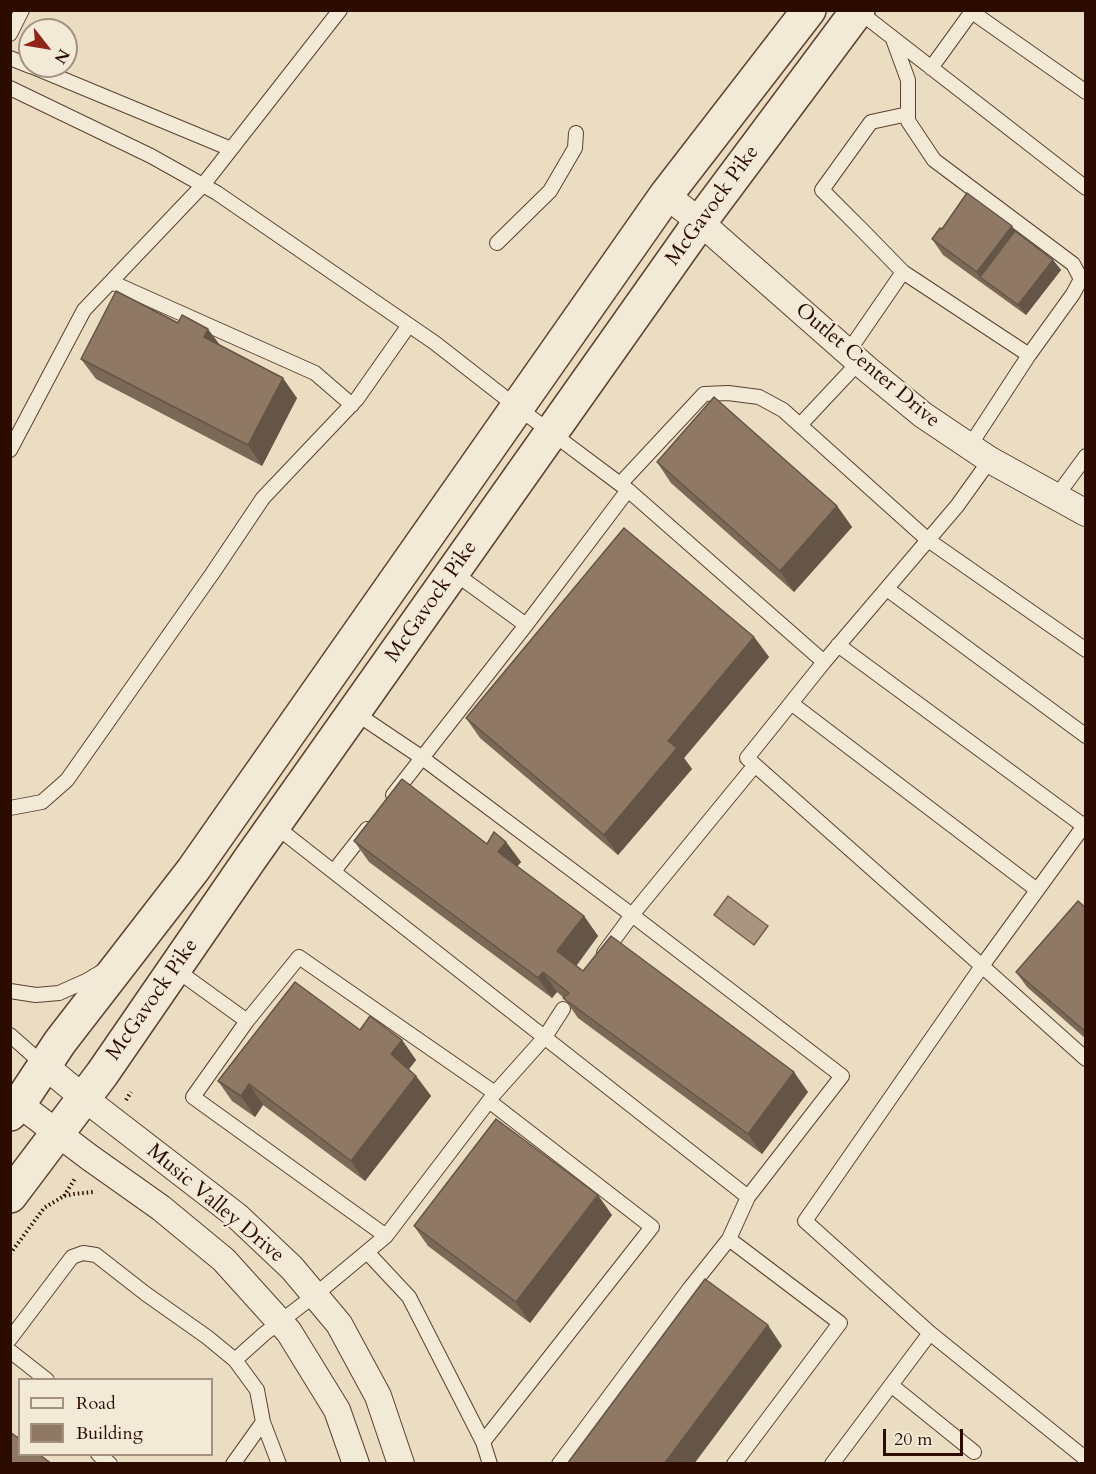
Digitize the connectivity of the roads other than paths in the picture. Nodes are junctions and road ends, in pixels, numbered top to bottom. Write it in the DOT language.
graph roads {
  1 [pos="22,10"];
  2 [pos="340,10"];
  3 [pos="809,10"];
  4 [pos="857,11"];
  5 [pos="973,11"];
  6 [pos="10,34"];
  7 [pos="893,39"];
  8 [pos="931,68"];
  9 [pos="59,78"];
  10 [pos="10,88"];
  11 [pos="1086,92"];
  12 [pos="908,114"];
  13 [pos="576,133"];
  14 [pos="231,149"];
  15 [pos="203,185"];
  16 [pos="1086,188"];
  17 [pos="666,195"];
  18 [pos="700,222"];
  19 [pos="497,243"];
  20 [pos="903,272"];
  21 [pos="111,282"];
  22 [pos="409,325"];
  23 [pos="1029,355"];
  24 [pos="853,357"];
  25 [pos="352,405"];
  26 [pos="517,407"];
  27 [pos="800,425"];
  28 [pos="552,432"];
  29 [pos="10,450"];
  30 [pos="979,453"];
  31 [pos="1086,456"];
  32 [pos="624,487"];
  33 [pos="1056,497"];
  34 [pos="1086,513"];
  35 [pos="928,540"];
  36 [pos="453,572"];
  37 [pos="886,589"];
  38 [pos="526,625"];
  39 [pos="838,645"];
  40 [pos="1086,650"];
  41 [pos="824,662"];
  42 [pos="791,703"];
  43 [pos="354,712"];
  44 [pos="1086,736"];
  45 [pos="422,757"];
  46 [pos="755,765"];
  47 [pos="10,808"];
  48 [pos="274,825"];
  49 [pos="1085,825"];
  50 [pos="334,871"];
  51 [pos="1037,890"];
  52 [pos="632,915"];
  53 [pos="124,959"];
  54 [pos="594,966"];
  55 [pos="982,966"];
  56 [pos="175,969"];
  57 [pos="10,992"];
  58 [pos="563,1009"];
  59 [pos="247,1021"];
  60 [pos="10,1035"];
  61 [pos="545,1037"];
  62 [pos="1086,1059"];
  63 [pos="45,1066"];
  64 [pos="492,1097"];
  65 [pos="84,1098"];
  66 [pos="13,1106"];
  67 [pos="57,1134"];
  68 [pos="10,1196"];
  69 [pos="748,1197"];
  70 [pos="386,1236"];
  71 [pos="729,1239"];
  72 [pos="367,1252"];
  73 [pos="315,1295"];
  74 [pos="280,1322"];
  75 [pos="930,1333"];
  76 [pos="10,1339"];
  77 [pos="10,1351"];
  78 [pos="235,1360"];
  79 [pos="44,1378"];
  80 [pos="891,1385"];
  81 [pos="262,1422"];
  82 [pos="483,1442"];
  83 [pos="974,1452"];
  84 [pos="1086,1459"];
  85 [pos="233,1464"];
  86 [pos="279,1464"];
  87 [pos="356,1464"];
  88 [pos="401,1464"];
  89 [pos="490,1464"];
  90 [pos="559,1464"];
  91 [pos="734,1464"];
  92 [pos="832,1464"];
  1 -- 6 [label="lane"];
  2 -- 14 [label="lane"];
  3 -- 17 [label="street, McGavock Pike"];
  4 -- 7 [label="lane"];
  4 -- 18 [label="street, McGavock Pike"];
  5 -- 8 [label="lane"];
  5 -- 11 [label="lane"];
  7 -- 8 [label="lane"];
  7 -- 12 [label="lane"];
  8 -- 16 [label="lane"];
  9 -- 14 [label="lane"];
  10 -- 15 [label="lane"];
  12 -- 20 [label="lane"];
  12 -- 23 [label="lane"];
  13 -- 19 [label="lane"];
  14 -- 15 [label="lane"];
  15 -- 21 [label="lane"];
  15 -- 22 [label="lane"];
  17 -- 18 [label="street, Outlet Center Drive"];
  17 -- 26 [label="street, McGavock Pike"];
  18 -- 24 [label="street, Outlet Center Drive"];
  18 -- 28 [label="street, McGavock Pike"];
  20 -- 23 [label="lane"];
  20 -- 24 [label="lane"];
  21 -- 25 [label="lane"];
  21 -- 29 [label="lane"];
  22 -- 25 [label="lane"];
  22 -- 26 [label="lane"];
  23 -- 30 [label="lane"];
  24 -- 27 [label="lane"];
  24 -- 30 [label="street, Outlet Center Drive"];
  25 -- 47 [label="lane"];
  26 -- 28 [label="lane"];
  26 -- 53 [label="street, McGavock Pike"];
  27 -- 32 [label="lane"];
  27 -- 35 [label="lane"];
  28 -- 32 [label="lane"];
  28 -- 36 [label="street, McGavock Pike"];
  30 -- 33 [label="street, Outlet Center Drive"];
  30 -- 35 [label="lane"];
  31 -- 33 [label="lane"];
  32 -- 38 [label="lane"];
  32 -- 41 [label="lane"];
  33 -- 34 [label="street, Outlet Center Drive"];
  35 -- 37 [label="lane"];
  35 -- 40 [label="lane"];
  36 -- 38 [label="lane"];
  36 -- 43 [label="street, McGavock Pike"];
  37 -- 39 [label="lane"];
  37 -- 44 [label="lane"];
  38 -- 45 [label="lane"];
  39 -- 41 [label="lane"];
  39 -- 49 [label="lane"];
  41 -- 42 [label="lane"];
  42 -- 46 [label="lane"];
  42 -- 51 [label="lane"];
  43 -- 45 [label="lane"];
  43 -- 48 [label="street, McGavock Pike"];
  45 -- 50 [label="lane"];
  45 -- 52 [label="lane"];
  46 -- 52 [label="lane"];
  46 -- 55 [label="lane"];
  48 -- 50 [label="lane"];
  48 -- 56 [label="street, McGavock Pike"];
  49 -- 51 [label="lane"];
  50 -- 61 [label="lane"];
  51 -- 55 [label="lane"];
  52 -- 54 [label="lane"];
  52 -- 69 [label="lane"];
  53 -- 57 [label="lane"];
  53 -- 63 [label="street, McGavock Pike"];
  55 -- 62 [label="lane"];
  55 -- 75 [label="lane"];
  56 -- 59 [label="lane"];
  56 -- 65 [label="street, McGavock Pike"];
  58 -- 61 [label="lane"];
  59 -- 64 [label="lane"];
  59 -- 70 [label="lane"];
  60 -- 63 [label="lane"];
  61 -- 64 [label="lane"];
  61 -- 69 [label="lane"];
  63 -- 65 [label="street, Music Valley Drive"];
  63 -- 66 [label="street, McGavock Pike"];
  64 -- 70 [label="lane"];
  64 -- 82 [label="lane"];
  65 -- 67 [label="street, McGavock Pike"];
  65 -- 73 [label="street, Music Valley Drive"];
  66 -- 67 [label="street, Music Valley Drive"];
  67 -- 68 [label="street, McGavock Pike"];
  67 -- 74 [label="street, Music Valley Drive"];
  69 -- 71 [label="lane"];
  70 -- 72 [label="lane"];
  71 -- 90 [label="lane"];
  71 -- 91 [label="lane"];
  72 -- 73 [label="lane"];
  72 -- 82 [label="lane"];
  73 -- 74 [label="lane"];
  73 -- 88 [label="street, Music Valley Drive"];
  74 -- 78 [label="lane"];
  74 -- 87 [label="street, Music Valley Drive"];
  75 -- 80 [label="lane"];
  75 -- 84 [label="lane"];
  76 -- 78 [label="lane"];
  77 -- 79 [label="lane"];
  78 -- 81 [label="lane"];
  80 -- 83 [label="lane"];
  80 -- 92 [label="lane"];
  81 -- 85 [label="lane"];
  81 -- 86 [label="lane"];
  82 -- 89 [label="lane"];
}
